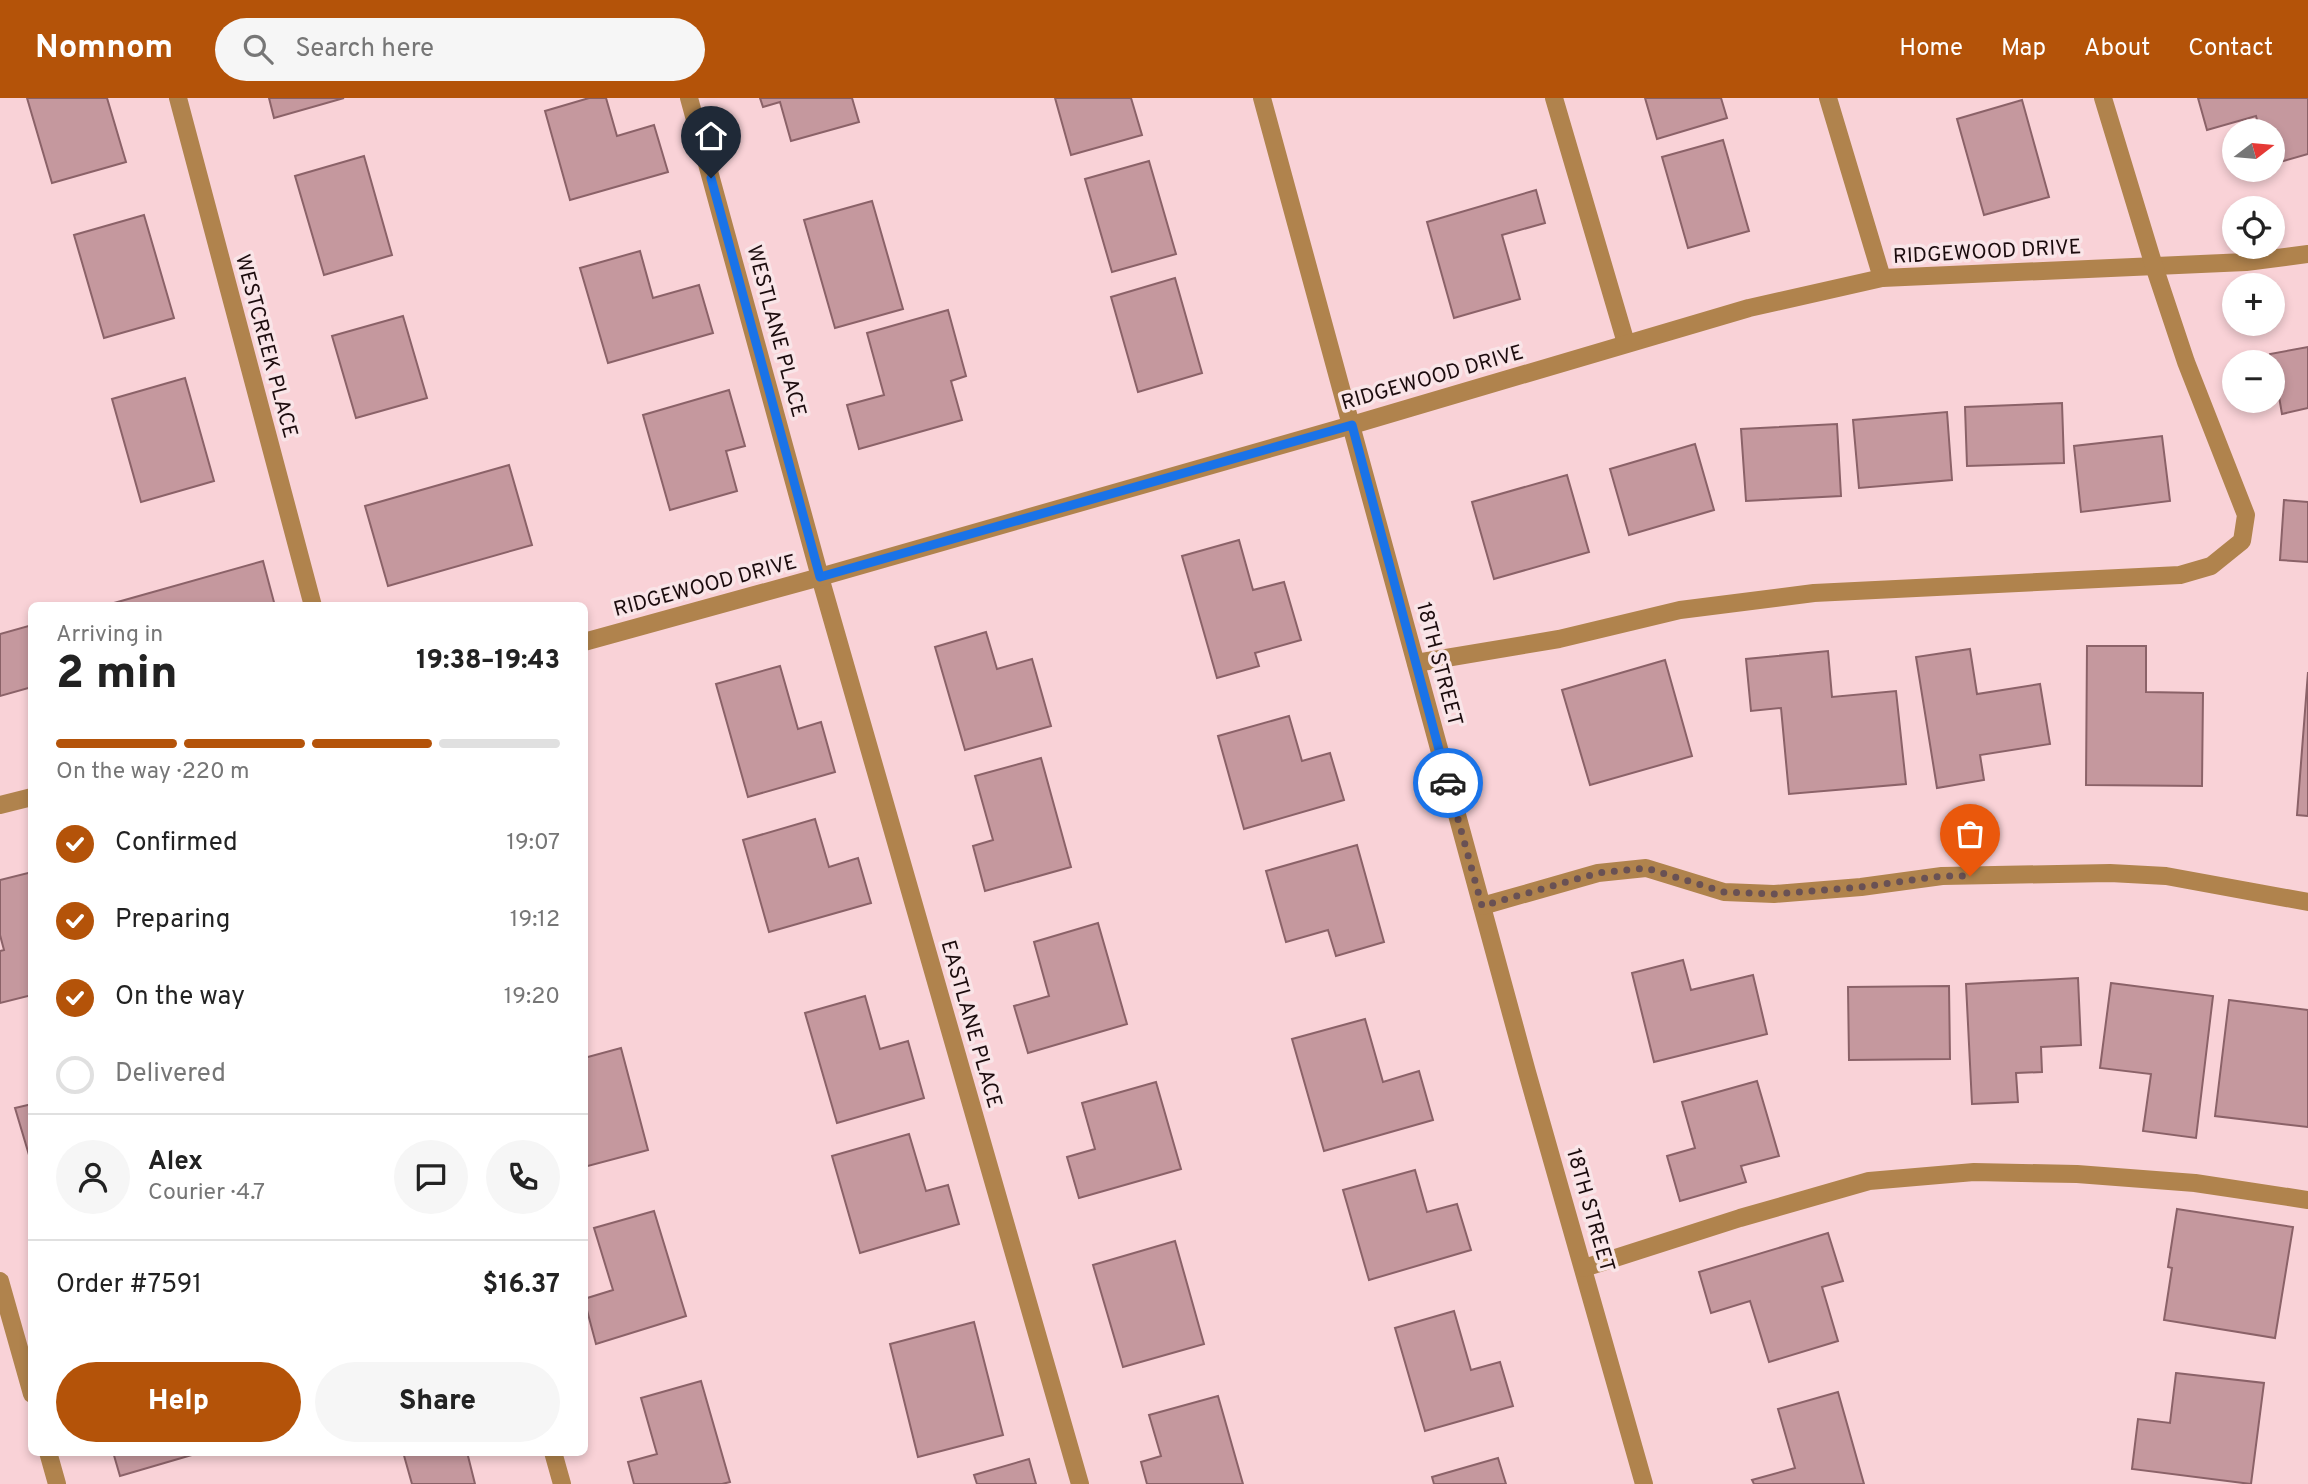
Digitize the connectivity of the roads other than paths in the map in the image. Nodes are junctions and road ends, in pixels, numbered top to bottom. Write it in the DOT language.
graph roads {
  1 [pos="178,98"];
  2 [pos="689,98"];
  3 [pos="1262,98"];
  4 [pos="1554,98"];
  5 [pos="1828,98"];
  6 [pos="2103,98"];
  7 [pos="2308,254"];
  8 [pos="2154,266"];
  9 [pos="1882,278"];
  10 [pos="1626,343"];
  11 [pos="1352,425"];
  12 [pos="820,577"];
  13 [pos="312,602"];
  14 [pos="588,641"];
  15 [pos="1416,663"];
  16 [pos="28,798"];
  17 [pos="0,806"];
  18 [pos="2308,902"];
  19 [pos="1482,906"];
  20 [pos="2308,1200"];
  21 [pos="1584,1268"];
  22 [pos="0,1281"];
  23 [pos="28,1380"];
  24 [pos="49,1456"];
  25 [pos="554,1456"];
  26 [pos="57,1484"];
  27 [pos="562,1484"];
  28 [pos="1080,1484"];
  29 [pos="1644,1484"];
  1 -- 13 [label="street, WESTCREEK PLACE"];
  2 -- 12 [label="street, WESTLANE PLACE"];
  3 -- 11 [label="street, 18TH STREET"];
  4 -- 10 [label="street"];
  5 -- 9 [label="street"];
  6 -- 8 [label="street"];
  7 -- 8 [label="street, RIDGEWOOD DRIVE"];
  8 -- 9 [label="street, RIDGEWOOD DRIVE"];
  8 -- 15 [label="street"];
  9 -- 10 [label="street, RIDGEWOOD DRIVE"];
  10 -- 11 [label="street, RIDGEWOOD DRIVE"];
  11 -- 12 [label="street, RIDGEWOOD DRIVE"];
  11 -- 15 [label="street, 18TH STREET"];
  12 -- 14 [label="street, RIDGEWOOD DRIVE"];
  12 -- 28 [label="street, EASTLANE PLACE"];
  15 -- 19 [label="street, 18TH STREET"];
  16 -- 17 [label="street"];
  18 -- 19 [label="street"];
  19 -- 21 [label="street, 18TH STREET"];
  20 -- 21 [label="street"];
  21 -- 29 [label="street, 18TH STREET"];
  22 -- 23 [label="street"];
  24 -- 26 [label="street"];
  25 -- 27 [label="street"];
}
